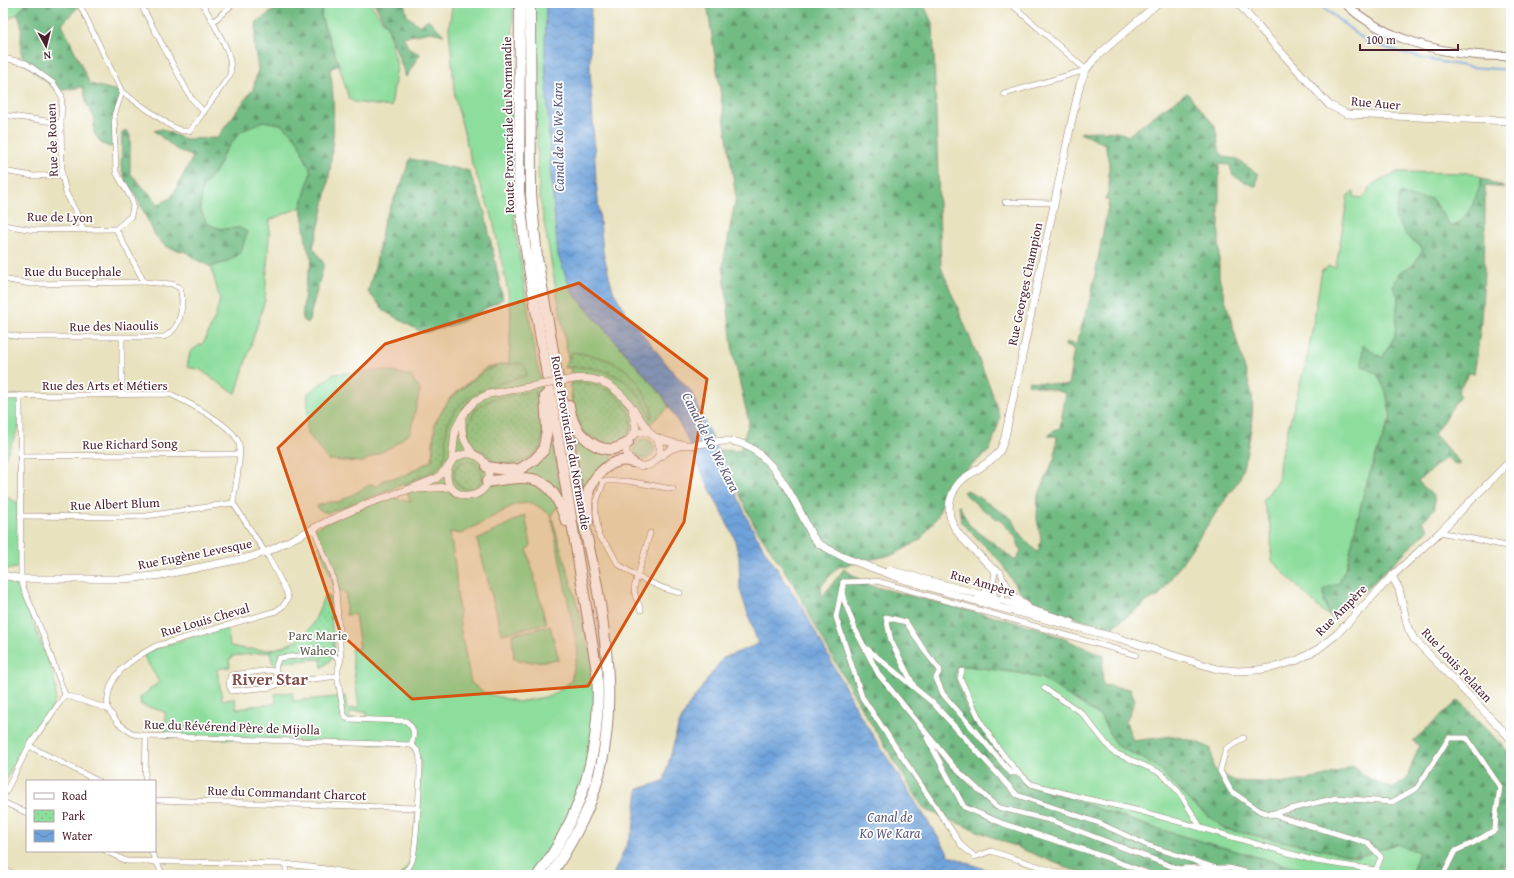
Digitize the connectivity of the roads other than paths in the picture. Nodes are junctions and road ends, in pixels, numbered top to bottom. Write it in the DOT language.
graph roads {
  1 [pos="79,3"];
  2 [pos="140,3"];
  3 [pos="202,3"];
  4 [pos="234,3"];
  5 [pos="520,3"];
  6 [pos="530,3"];
  7 [pos="1010,3"];
  8 [pos="1158,3"];
  9 [pos="1238,3"];
  10 [pos="1345,3"];
  11 [pos="213,22"];
  12 [pos="1511,56"];
  13 [pos="3,58"];
  14 [pos="1086,70"];
  15 [pos="122,92"];
  16 [pos="1004,94"];
  17 [pos="204,112"];
  18 [pos="3,115"];
  19 [pos="1511,121"];
  20 [pos="61,123"];
  21 [pos="3,171"];
  22 [pos="62,176"];
  23 [pos="1005,202"];
  24 [pos="1054,203"];
  25 [pos="3,225"];
  26 [pos="83,229"];
  27 [pos="116,229"];
  28 [pos="3,279"];
  29 [pos="144,282"];
  30 [pos="3,334"];
  31 [pos="122,338"];
  32 [pos="556,363"];
  33 [pos="545,366"];
  34 [pos="122,394"];
  35 [pos="20,395"];
  36 [pos="3,396"];
  37 [pos="630,405"];
  38 [pos="462,418"];
  39 [pos="653,436"];
  40 [pos="630,440"];
  41 [pos="686,445"];
  42 [pos="240,454"];
  43 [pos="474,455"];
  44 [pos="20,456"];
  45 [pos="657,459"];
  46 [pos="1511,460"];
  47 [pos="632,462"];
  48 [pos="450,464"];
  49 [pos="487,467"];
  50 [pos="600,480"];
  51 [pos="487,482"];
  52 [pos="451,487"];
  53 [pos="410,489"];
  54 [pos="673,489"];
  55 [pos="233,503"];
  56 [pos="20,516"];
  57 [pos="314,529"];
  58 [pos="1440,532"];
  59 [pos="650,533"];
  60 [pos="588,538"];
  61 [pos="1511,546"];
  62 [pos="265,552"];
  63 [pos="576,553"];
  64 [pos="860,564"];
  65 [pos="990,566"];
  66 [pos="3,575"];
  67 [pos="1392,576"];
  68 [pos="638,577"];
  69 [pos="21,579"];
  70 [pos="1004,581"];
  71 [pos="843,582"];
  72 [pos="993,583"];
  73 [pos="933,588"];
  74 [pos="680,593"];
  75 [pos="980,595"];
  76 [pos="998,601"];
  77 [pos="641,610"];
  78 [pos="1009,610"];
  79 [pos="1036,611"];
  80 [pos="1097,633"];
  81 [pos="863,646"];
  82 [pos="1136,655"];
  83 [pos="340,662"];
  84 [pos="962,671"];
  85 [pos="276,672"];
  86 [pos="338,676"];
  87 [pos="277,684"];
  88 [pos="915,688"];
  89 [pos="1044,688"];
  90 [pos="65,695"];
  91 [pos="108,709"];
  92 [pos="923,729"];
  93 [pos="146,736"];
  94 [pos="1244,738"];
  95 [pos="1511,739"];
  96 [pos="411,744"];
  97 [pos="29,746"];
  98 [pos="1019,773"];
  99 [pos="96,780"];
  100 [pos="145,780"];
  101 [pos="3,797"];
  102 [pos="156,800"];
  103 [pos="3,802"];
  104 [pos="418,808"];
  105 [pos="26,814"];
  106 [pos="1269,814"];
  107 [pos="1201,828"];
  108 [pos="108,852"];
  109 [pos="151,852"];
  110 [pos="156,862"];
  111 [pos="286,864"];
  112 [pos="1176,868"];
  113 [pos="1216,868"];
  114 [pos="3,869"];
  115 [pos="334,872"];
  116 [pos="15,875"];
  117 [pos="163,875"];
  118 [pos="286,875"];
  119 [pos="358,875"];
  120 [pos="400,875"];
  121 [pos="538,875"];
  122 [pos="551,875"];
  123 [pos="1065,875"];
  124 [pos="1153,875"];
  125 [pos="1202,875"];
  126 [pos="1258,875"];
  127 [pos="1443,875"];
  1 -- 15 [label="street"];
  2 -- 17 [label="street"];
  3 -- 11 [label="street"];
  4 -- 11 [label="street"];
  5 -- 33 [label="highway, Route Provinciale du Normandie"];
  6 -- 32 [label="highway, Route Provinciale du Normandie"];
  7 -- 14 [label="street"];
  8 -- 14 [label="main road, Rue Georges Champion"];
  9 -- 19 [label="main road, Rue Auer"];
  10 -- 12 [label="main road"];
  11 -- 17 [label="street"];
  13 -- 20 [label="street, Rue de Rouen"];
  14 -- 16 [label="street"];
  14 -- 24 [label="main road, Rue Georges Champion"];
  15 -- 17 [label="street"];
  15 -- 27 [label="street"];
  18 -- 20 [label="street"];
  20 -- 22 [label="street, Rue de Rouen"];
  21 -- 22 [label="street"];
  22 -- 26 [label="street, Rue de Rouen"];
  23 -- 24 [label="street"];
  24 -- 65 [label="main road, Rue Georges Champion"];
  25 -- 26 [label="street, Rue de Lyon"];
  26 -- 27 [label="street, Rue de Lyon"];
  27 -- 29 [label="street"];
  28 -- 29 [label="street, Rue du Bucephale"];
  29 -- 31 [label="street, Rue des Niaoulis"];
  30 -- 31 [label="street, Rue des Niaoulis"];
  31 -- 34 [label="street"];
  32 -- 40 [label="highway"];
  32 -- 60 [label="highway, Route Provinciale du Normandie"];
  33 -- 49 [label="highway"];
  33 -- 63 [label="highway, Route Provinciale du Normandie"];
  34 -- 35 [label="street, Rue des Arts et Métiers"];
  34 -- 42 [label="street, Rue des Arts et Métiers"];
  35 -- 36 [label="street, Rue des Arts et Métiers"];
  35 -- 44 [label="street"];
  37 -- 38 [label="main road, bridge"];
  37 -- 39 [label="main road"];
  37 -- 40 [label="main road"];
  38 -- 43 [label="main road"];
  38 -- 48 [label="main road"];
  39 -- 40 [label="main road"];
  39 -- 41 [label="main road"];
  39 -- 45 [label="main road"];
  40 -- 47 [label="main road"];
  41 -- 45 [label="main road"];
  41 -- 64 [label="main road, Rue Ampère"];
  42 -- 44 [label="street, Rue Richard Song"];
  42 -- 55 [label="street, Rue des Arts et Métiers"];
  43 -- 48 [label="main road"];
  43 -- 49 [label="main road"];
  44 -- 56 [label="street"];
  45 -- 47 [label="main road"];
  46 -- 58 [label="main road, Rue Ampère"];
  47 -- 50 [label="highway"];
  48 -- 52 [label="main road"];
  48 -- 53 [label="main road, Rue Eugène Levesque"];
  49 -- 51 [label="main road"];
  50 -- 54 [label="street"];
  50 -- 60 [label="highway"];
  50 -- 68 [label="street"];
  51 -- 52 [label="main road"];
  51 -- 63 [label="highway"];
  52 -- 53 [label="main road, Rue Eugène Levesque"];
  53 -- 57 [label="main road, Rue Eugène Levesque"];
  55 -- 56 [label="street, Rue Albert Blum"];
  55 -- 62 [label="street"];
  56 -- 69 [label="street"];
  57 -- 62 [label="main road, Rue Eugène Levesque"];
  57 -- 83 [label="street"];
  58 -- 61 [label="street"];
  58 -- 67 [label="main road, Rue Ampère"];
  59 -- 68 [label="street"];
  60 -- 122 [label="highway, Route Provinciale du Normandie"];
  62 -- 69 [label="main road, Rue Eugène Levesque"];
  62 -- 91 [label="street, Rue Louis Cheval"];
  63 -- 121 [label="highway, Route Provinciale du Normandie"];
  64 -- 73 [label="main road, Rue Ampère"];
  64 -- 75 [label="main road, Rue Ampère"];
  65 -- 70 [label="street, Rue Georges Champion"];
  65 -- 72 [label="street"];
  66 -- 69 [label="main road, Rue Eugène Levesque"];
  67 -- 80 [label="main road, Rue Ampère"];
  67 -- 95 [label="main road, Rue Louis Pelatan"];
  68 -- 74 [label="street"];
  68 -- 77 [label="street"];
  69 -- 90 [label="street"];
  70 -- 76 [label="street"];
  70 -- 79 [label="main road"];
  71 -- 81 [label="street"];
  71 -- 82 [label="street"];
  71 -- 123 [label="street"];
  72 -- 75 [label="main road"];
  72 -- 76 [label="street"];
  73 -- 76 [label="street"];
  73 -- 78 [label="main road, Rue Ampère"];
  75 -- 76 [label="main road, Rue Ampère"];
  76 -- 78 [label="street"];
  76 -- 79 [label="main road, Rue Ampère"];
  78 -- 80 [label="main road, Rue Ampère"];
  79 -- 80 [label="main road, Rue Ampère"];
  81 -- 88 [label="street"];
  81 -- 92 [label="street"];
  83 -- 85 [label="street"];
  83 -- 86 [label="street"];
  84 -- 98 [label="street"];
  85 -- 87 [label="street"];
  85 -- 87 [label="street"];
  86 -- 87 [label="street"];
  86 -- 96 [label="street"];
  88 -- 98 [label="street"];
  88 -- 113 [label="street"];
  89 -- 107 [label="street"];
  90 -- 91 [label="street"];
  90 -- 97 [label="street"];
  91 -- 93 [label="street, Rue du Révérend Père de Mijolla"];
  92 -- 112 [label="street"];
  92 -- 124 [label="street"];
  93 -- 96 [label="street, Rue du Révérend Père de Mijolla"];
  93 -- 100 [label="street"];
  94 -- 106 [label="street"];
  96 -- 104 [label="street"];
  97 -- 99 [label="street"];
  97 -- 101 [label="street"];
  98 -- 107 [label="street"];
  102 -- 104 [label="street, Rue du Commandant Charcot"];
  103 -- 105 [label="street"];
  104 -- 120 [label="street"];
  106 -- 107 [label="street"];
  106 -- 127 [label="street"];
  108 -- 110 [label="street"];
  109 -- 110 [label="street"];
  110 -- 111 [label="street"];
  110 -- 117 [label="street"];
  111 -- 115 [label="street"];
  111 -- 118 [label="street"];
  112 -- 113 [label="street"];
  112 -- 125 [label="street"];
  113 -- 126 [label="street"];
  114 -- 116 [label="street"];
  115 -- 119 [label="street"];
}
